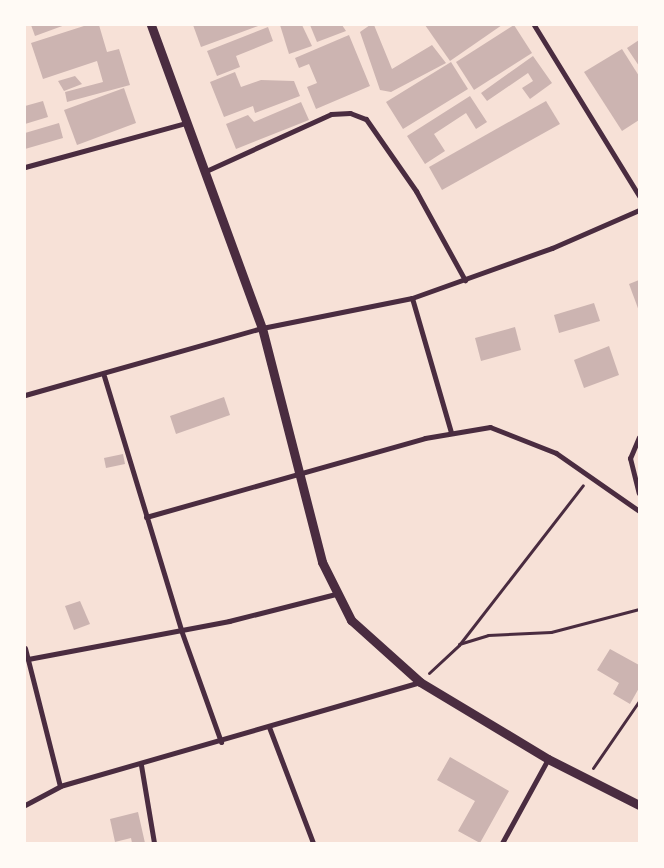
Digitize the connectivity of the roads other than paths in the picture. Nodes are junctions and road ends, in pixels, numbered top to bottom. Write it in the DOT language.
graph roads {
  1 [pos="151,25"];
  2 [pos="534,25"];
  3 [pos="186,123"];
  4 [pos="25,167"];
  5 [pos="206,171"];
  6 [pos="639,196"];
  7 [pos="639,210"];
  8 [pos="465,280"];
  9 [pos="412,298"];
  10 [pos="262,328"];
  11 [pos="104,376"];
  12 [pos="25,395"];
  13 [pos="451,432"];
  14 [pos="639,437"];
  15 [pos="302,475"];
  16 [pos="639,492"];
  17 [pos="639,511"];
  18 [pos="146,517"];
  19 [pos="336,594"];
  20 [pos="181,630"];
  21 [pos="25,648"];
  22 [pos="28,659"];
  23 [pos="420,682"];
  24 [pos="269,727"];
  25 [pos="222,742"];
  26 [pos="548,760"];
  27 [pos="141,765"];
  28 [pos="60,786"];
  29 [pos="25,805"];
  30 [pos="639,805"];
  31 [pos="154,843"];
  32 [pos="313,843"];
  33 [pos="502,843"];
  1 -- 3 [label="street"];
  2 -- 6 [label="street"];
  3 -- 4 [label="street"];
  3 -- 5 [label="street"];
  5 -- 8 [label="street"];
  5 -- 10 [label="street"];
  7 -- 8 [label="street"];
  8 -- 9 [label="street"];
  9 -- 10 [label="street"];
  9 -- 13 [label="street"];
  10 -- 11 [label="street"];
  10 -- 15 [label="street"];
  11 -- 12 [label="street"];
  11 -- 18 [label="street"];
  13 -- 15 [label="street"];
  13 -- 17 [label="street"];
  14 -- 16 [label="street"];
  15 -- 18 [label="street"];
  15 -- 19 [label="street"];
  18 -- 20 [label="street"];
  19 -- 20 [label="street"];
  19 -- 23 [label="street"];
  20 -- 22 [label="street"];
  20 -- 25 [label="street"];
  21 -- 22 [label="street"];
  22 -- 28 [label="street"];
  23 -- 24 [label="street"];
  23 -- 26 [label="street"];
  24 -- 25 [label="street"];
  24 -- 32 [label="street"];
  25 -- 27 [label="street"];
  26 -- 30 [label="street"];
  26 -- 33 [label="street"];
  27 -- 28 [label="street"];
  27 -- 31 [label="street"];
  28 -- 29 [label="street"];
}
